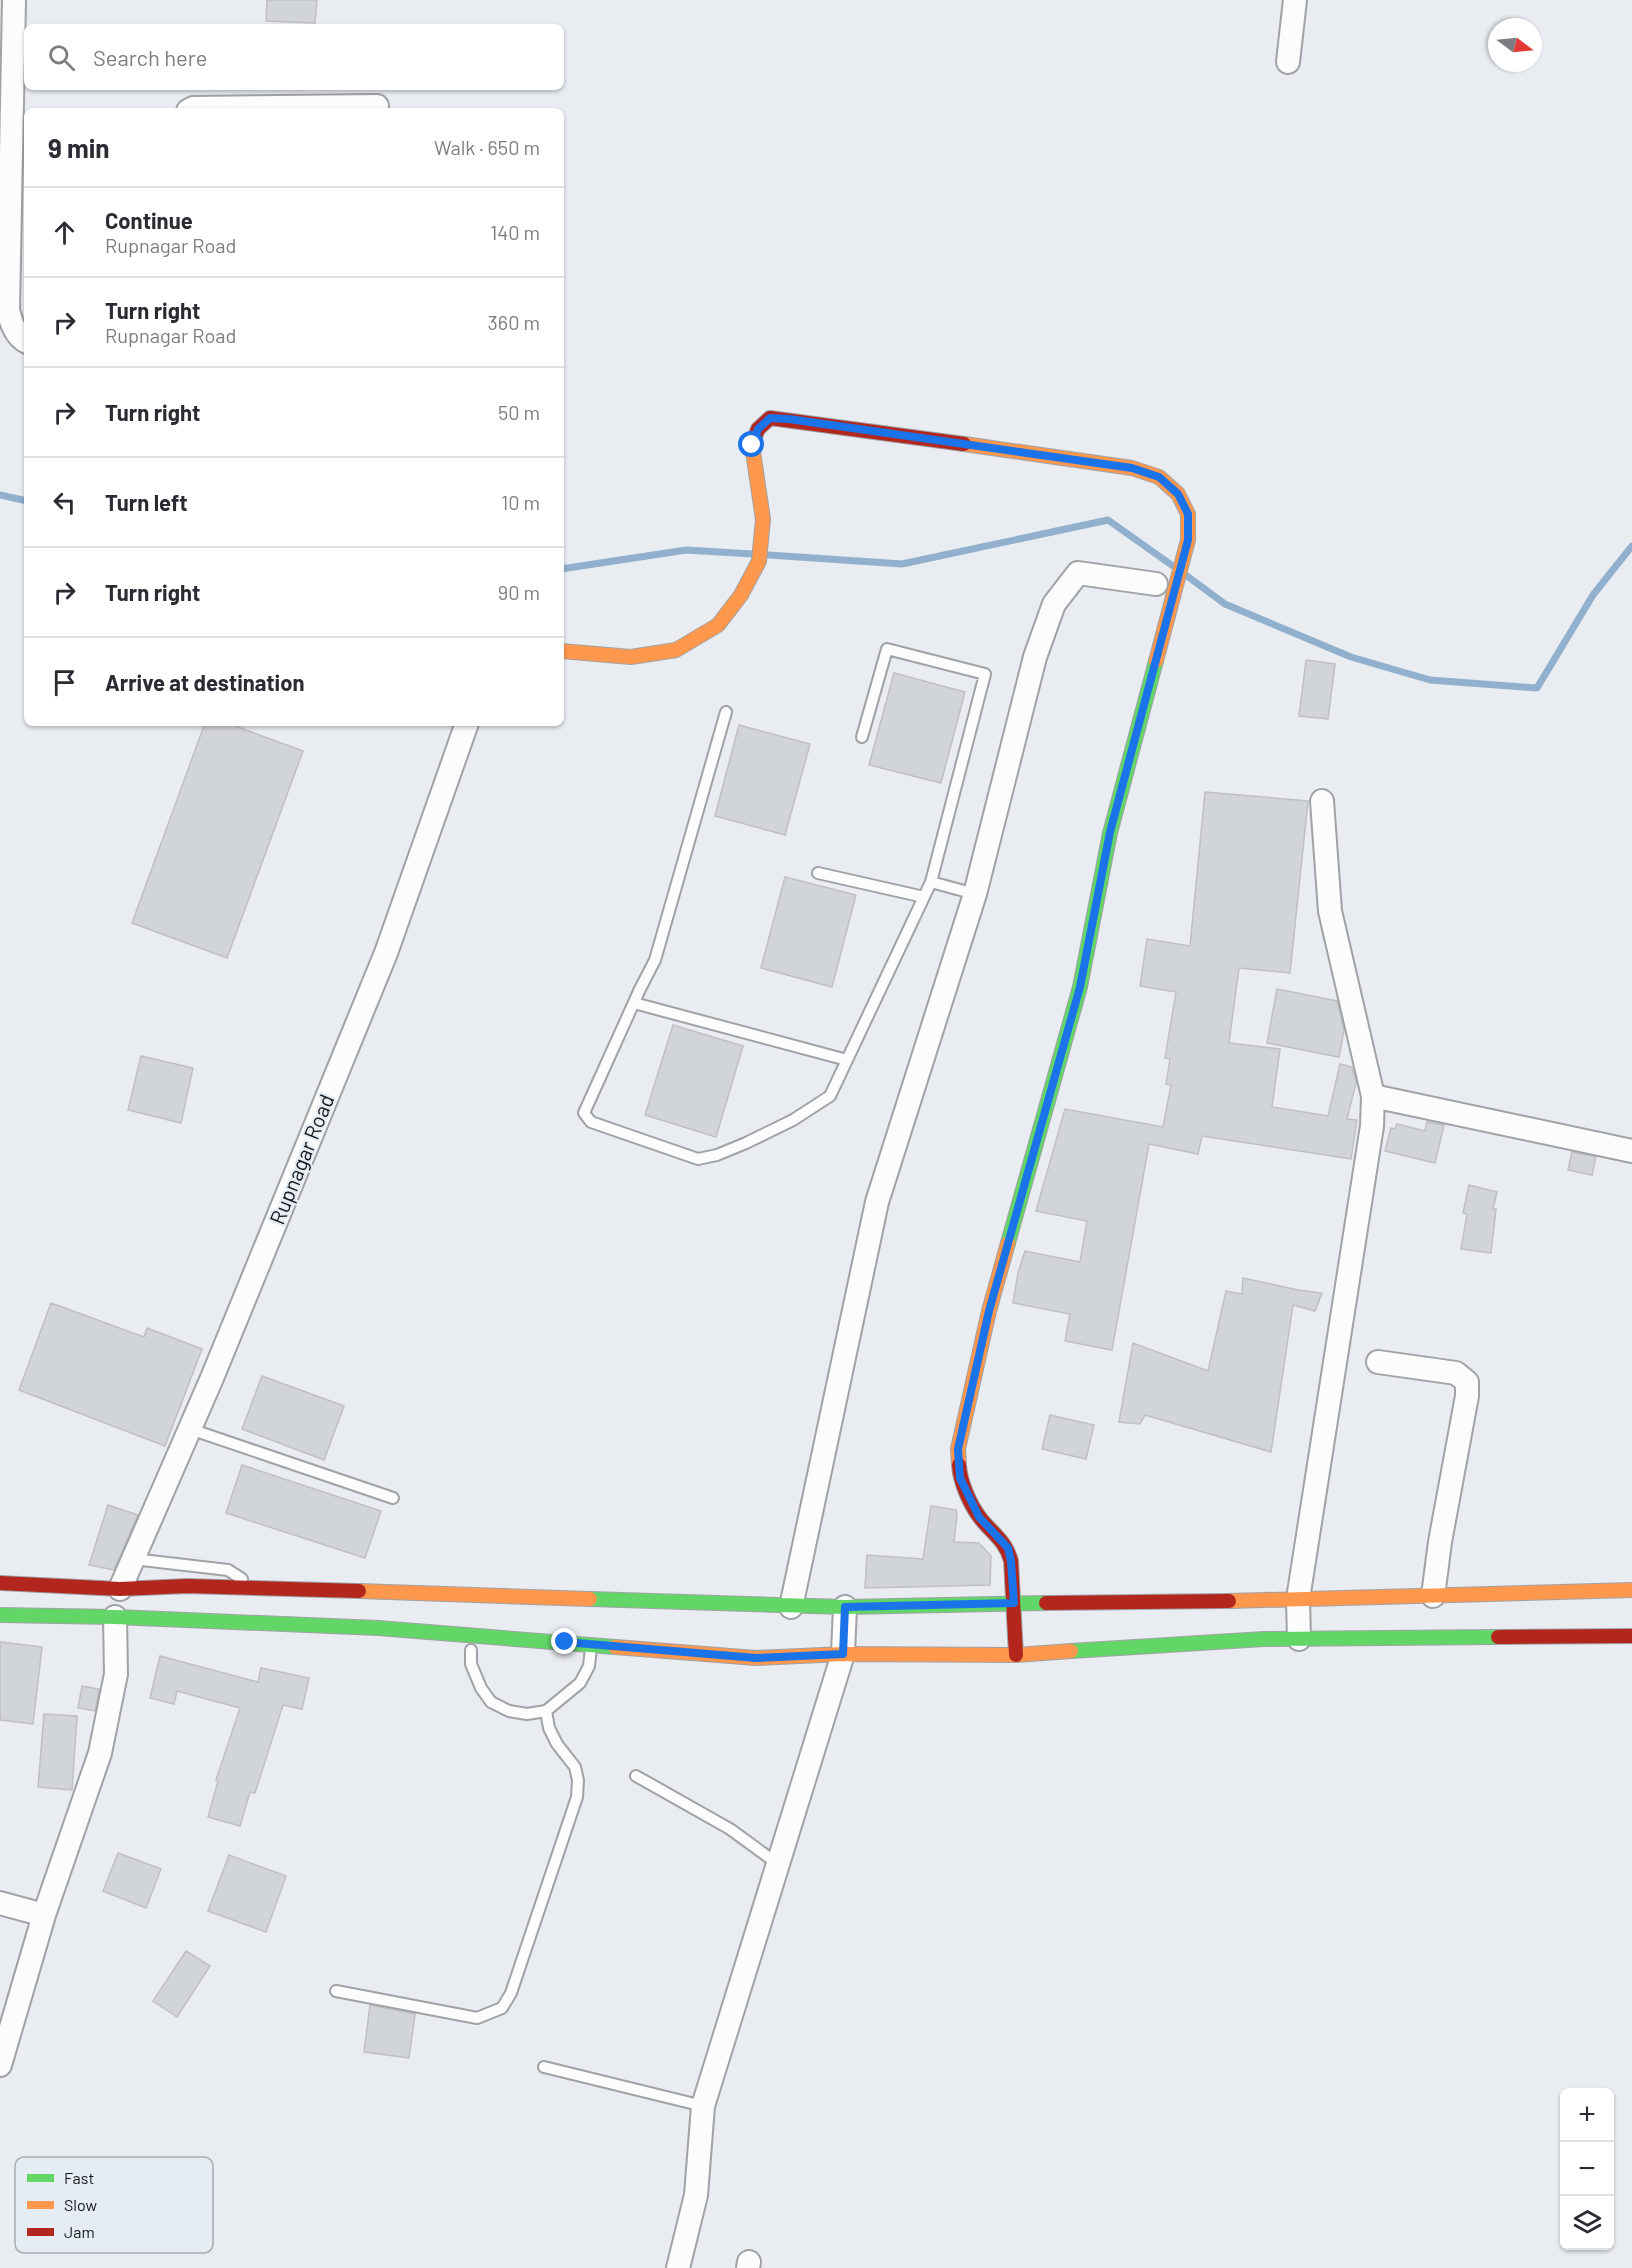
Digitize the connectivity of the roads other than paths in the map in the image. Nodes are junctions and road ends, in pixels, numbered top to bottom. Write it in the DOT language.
graph roads {
  1 [pos="14,0"];
  2 [pos="1295,0"];
  3 [pos="1288,62"];
  4 [pos="377,106"];
  5 [pos="192,108"];
  6 [pos="24,341"];
  7 [pos="1166,585"];
  8 [pos="564,651"];
  9 [pos="726,712"];
  10 [pos="466,726"];
  11 [pos="862,737"];
  12 [pos="1322,801"];
  13 [pos="818,873"];
  14 [pos="931,882"];
  15 [pos="975,894"];
  16 [pos="924,897"];
  17 [pos="634,1003"];
  18 [pos="847,1060"];
  19 [pos="1372,1096"];
  20 [pos="1632,1151"];
  21 [pos="1378,1362"];
  22 [pos="190,1429"];
  23 [pos="393,1498"];
  24 [pos="133,1559"];
  25 [pos="0,1583"];
  26 [pos="257,1588"];
  27 [pos="120,1589"];
  28 [pos="1632,1590"];
  29 [pos="1433,1596"];
  30 [pos="1298,1599"];
  31 [pos="1014,1603"];
  32 [pos="791,1607"];
  33 [pos="845,1607"];
  34 [pos="0,1615"];
  35 [pos="115,1617"];
  36 [pos="1632,1636"];
  37 [pos="1299,1638"];
  38 [pos="591,1644"];
  39 [pos="471,1650"];
  40 [pos="843,1654"];
  41 [pos="1016,1655"];
  42 [pos="546,1711"];
  43 [pos="636,1776"];
  44 [pos="778,1864"];
  45 [pos="0,1903"];
  46 [pos="44,1916"];
  47 [pos="336,1991"];
  48 [pos="0,2065"];
  49 [pos="544,2067"];
  50 [pos="703,2106"];
  51 [pos="678,2268"];
  1 -- 6 [label="street"];
  2 -- 3 [label="street"];
  4 -- 5 [label="street"];
  7 -- 8 [label="main road"];
  7 -- 15 [label="street"];
  7 -- 31 [label="main road"];
  9 -- 17 [label="lane"];
  10 -- 22 [label="street, Rupnagar Road"];
  11 -- 14 [label="lane"];
  12 -- 19 [label="street"];
  13 -- 16 [label="lane"];
  14 -- 15 [label="lane"];
  14 -- 16 [label="lane"];
  15 -- 32 [label="street"];
  16 -- 18 [label="lane"];
  17 -- 18 [label="lane"];
  17 -- 18 [label="lane"];
  19 -- 20 [label="street"];
  19 -- 30 [label="street"];
  21 -- 29 [label="street"];
  22 -- 23 [label="lane"];
  22 -- 24 [label="street, Rupnagar Road"];
  24 -- 26 [label="lane"];
  24 -- 27 [label="street, Rupnagar Road"];
  25 -- 27 [label="main road"];
  26 -- 27 [label="main road"];
  26 -- 32 [label="main road"];
  28 -- 29 [label="main road"];
  29 -- 30 [label="main road"];
  30 -- 31 [label="main road"];
  30 -- 37 [label="street"];
  31 -- 33 [label="main road"];
  31 -- 41 [label="main road"];
  32 -- 33 [label="main road"];
  33 -- 40 [label="street"];
  34 -- 35 [label="main road"];
  35 -- 38 [label="main road"];
  35 -- 46 [label="street"];
  36 -- 37 [label="main road"];
  37 -- 41 [label="main road"];
  38 -- 40 [label="main road"];
  38 -- 42 [label="lane"];
  39 -- 42 [label="lane"];
  40 -- 41 [label="main road"];
  40 -- 44 [label="street"];
  42 -- 47 [label="lane"];
  43 -- 44 [label="lane"];
  44 -- 50 [label="street"];
  45 -- 46 [label="street"];
  46 -- 48 [label="street"];
  49 -- 50 [label="lane"];
  50 -- 51 [label="street"];
}
